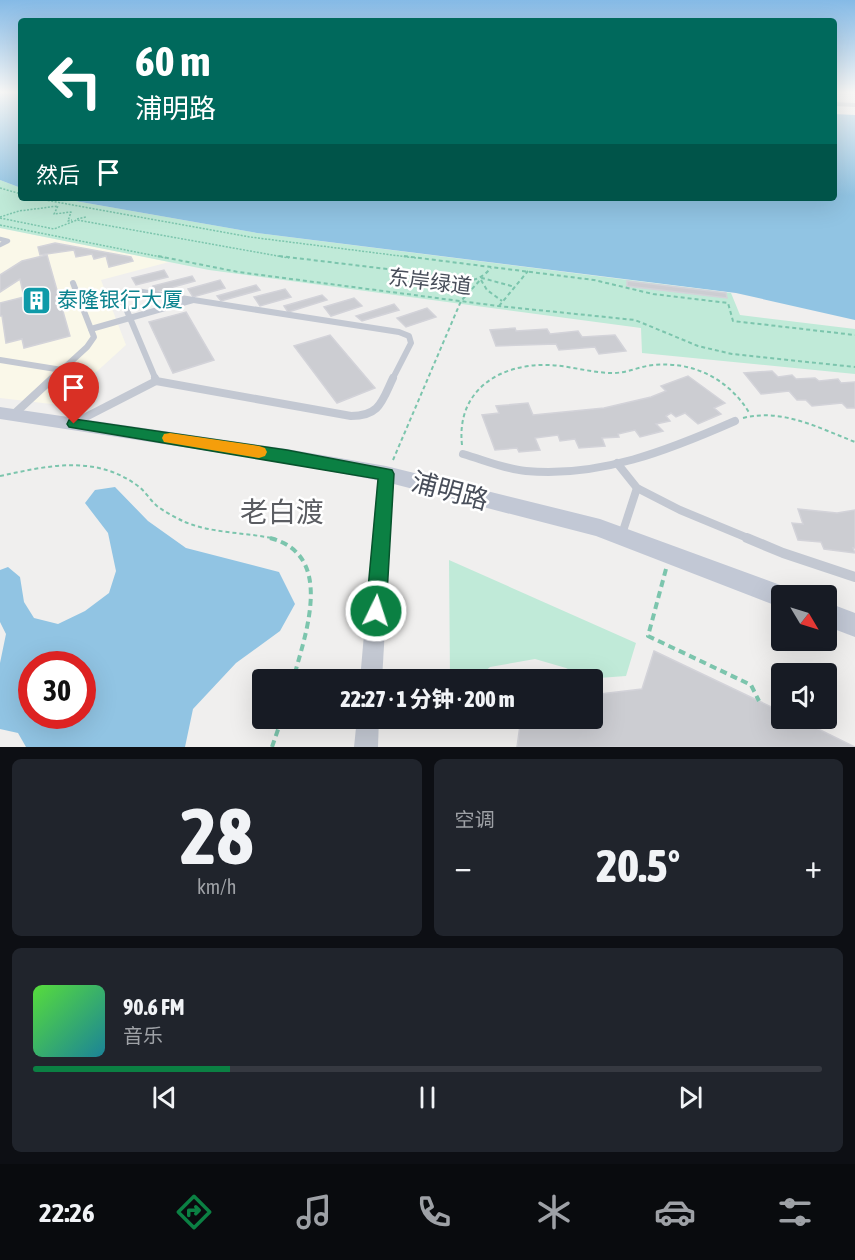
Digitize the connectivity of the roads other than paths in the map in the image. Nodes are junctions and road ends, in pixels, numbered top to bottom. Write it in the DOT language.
graph roads {
  1 [pos="0,239"];
  2 [pos="0,245"];
  3 [pos="73,283"];
  4 [pos="196,300"];
  5 [pos="130,318"];
  6 [pos="91,329"];
  7 [pos="0,360"];
  8 [pos="62,370"];
  9 [pos="156,381"];
  10 [pos="6,414"];
  11 [pos="735,421"];
  12 [pos="74,424"];
  13 [pos="463,454"];
  14 [pos="616,463"];
  15 [pos="386,474"];
  16 [pos="637,488"];
  17 [pos="621,536"];
  18 [pos="855,578"];
  19 [pos="771,593"];
  20 [pos="837,618"];
  21 [pos="855,625"];
  22 [pos="372,669"];
  23 [pos="367,729"];
  24 [pos="366,747"];
  1 -- 2 [label="lane"];
  3 -- 6 [label="lane"];
  4 -- 5 [label="lane"];
  4 -- 5 [label="lane"];
  4 -- 9 [label="lane"];
  5 -- 6 [label="lane"];
  5 -- 9 [label="lane"];
  6 -- 8 [label="lane"];
  7 -- 8 [label="lane"];
  8 -- 10 [label="lane"];
  9 -- 12 [label="lane"];
  10 -- 12 [label="main road, 浦明路"];
  11 -- 14 [label="lane"];
  12 -- 15 [label="main road, 浦明路"];
  13 -- 14 [label="lane"];
  14 -- 16 [label="lane"];
  15 -- 17 [label="main road, 浦明路"];
  15 -- 22 [label="street"];
  16 -- 17 [label="lane"];
  16 -- 18 [label="lane"];
  17 -- 19 [label="main road, 浦明路"];
  20 -- 21 [label="main road"];
  23 -- 24 [label="street"];
}
